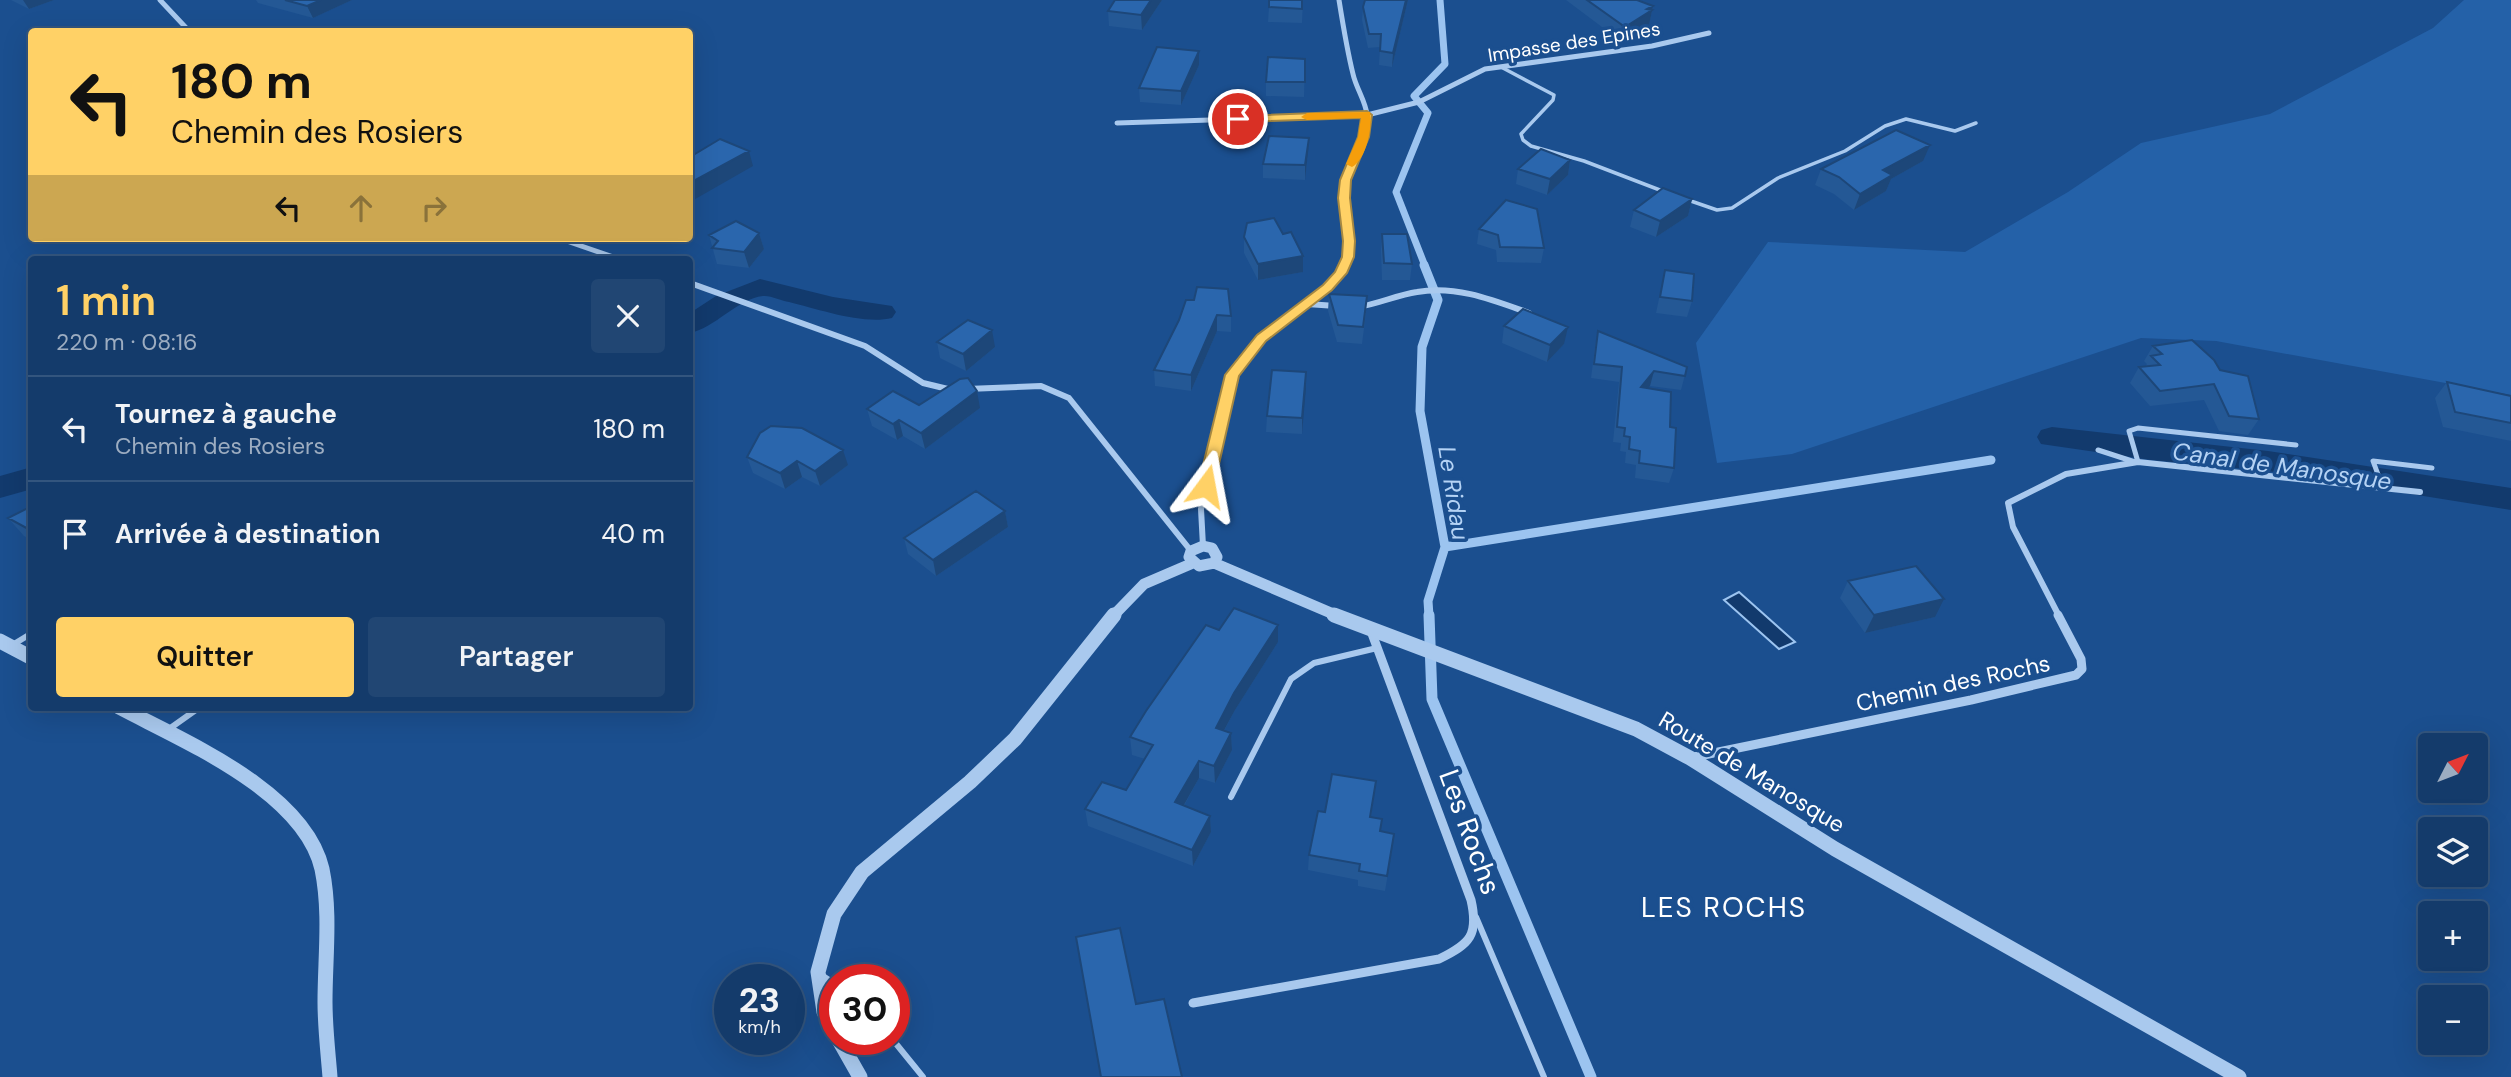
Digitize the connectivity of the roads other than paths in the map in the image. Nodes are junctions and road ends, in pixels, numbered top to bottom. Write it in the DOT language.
graph roads {
  1 [pos="160,0"];
  2 [pos="1339,0"];
  3 [pos="186,28"];
  4 [pos="1709,33"];
  5 [pos="1500,66"];
  6 [pos="1367,115"];
  7 [pos="1117,123"];
  8 [pos="1976,123"];
  9 [pos="1669,193"];
  10 [pos="1681,197"];
  11 [pos="570,242"];
  12 [pos="610,256"];
  13 [pos="693,283"];
  14 [pos="1307,304"];
  15 [pos="1340,307"];
  16 [pos="1350,307"];
  17 [pos="1533,315"];
  18 [pos="2295,445"];
  19 [pos="2098,450"];
  20 [pos="2138,463"];
  21 [pos="2432,468"];
  22 [pos="2383,488"];
  23 [pos="2420,492"];
  24 [pos="1196,553"];
  25 [pos="1214,563"];
  26 [pos="1370,630"];
  27 [pos="28,635"];
  28 [pos="5,644"];
  29 [pos="1377,648"];
  30 [pos="28,657"];
  31 [pos="126,711"];
  32 [pos="194,711"];
  33 [pos="164,733"];
  34 [pos="1690,758"];
  35 [pos="1231,797"];
  36 [pos="1476,917"];
  37 [pos="818,972"];
  38 [pos="819,979"];
  39 [pos="1193,1003"];
  40 [pos="848,1055"];
  41 [pos="905,1055"];
  42 [pos="330,1077"];
  43 [pos="860,1077"];
  44 [pos="923,1077"];
  45 [pos="1544,1077"];
  46 [pos="2239,1077"];
  1 -- 3 [label="street"];
  2 -- 6 [label="street"];
  4 -- 5 [label="street, Impasse des Epines"];
  5 -- 6 [label="street, Impasse des Epines"];
  5 -- 9 [label="lane"];
  6 -- 7 [label="street, Impasse des Epines"];
  6 -- 14 [label="street"];
  8 -- 10 [label="lane"];
  11 -- 12 [label="street"];
  13 -- 24 [label="street"];
  14 -- 15 [label="street"];
  14 -- 24 [label="street"];
  16 -- 17 [label="street"];
  18 -- 20 [label="lane"];
  19 -- 20 [label="lane"];
  20 -- 22 [label="street, Chemin des Rochs"];
  20 -- 34 [label="street, Chemin des Rochs"];
  21 -- 22 [label="lane"];
  22 -- 23 [label="street, Chemin des Rochs"];
  24 -- 25 [label="street"];
  24 -- 25 [label="street"];
  24 -- 37 [label="street"];
  25 -- 26 [label="street, Route de Manosque"];
  26 -- 29 [label="street, Les Rochs"];
  26 -- 34 [label="street, Route de Manosque"];
  27 -- 28 [label="lane"];
  28 -- 30 [label="street"];
  29 -- 35 [label="lane"];
  29 -- 36 [label="street, Les Rochs"];
  31 -- 33 [label="street"];
  32 -- 33 [label="lane"];
  33 -- 42 [label="street"];
  34 -- 46 [label="street, Route de Manosque"];
  36 -- 39 [label="street, Les Rochs"];
  36 -- 45 [label="lane"];
  37 -- 38 [label="street"];
  40 -- 43 [label="street"];
  41 -- 44 [label="lane"];
}
